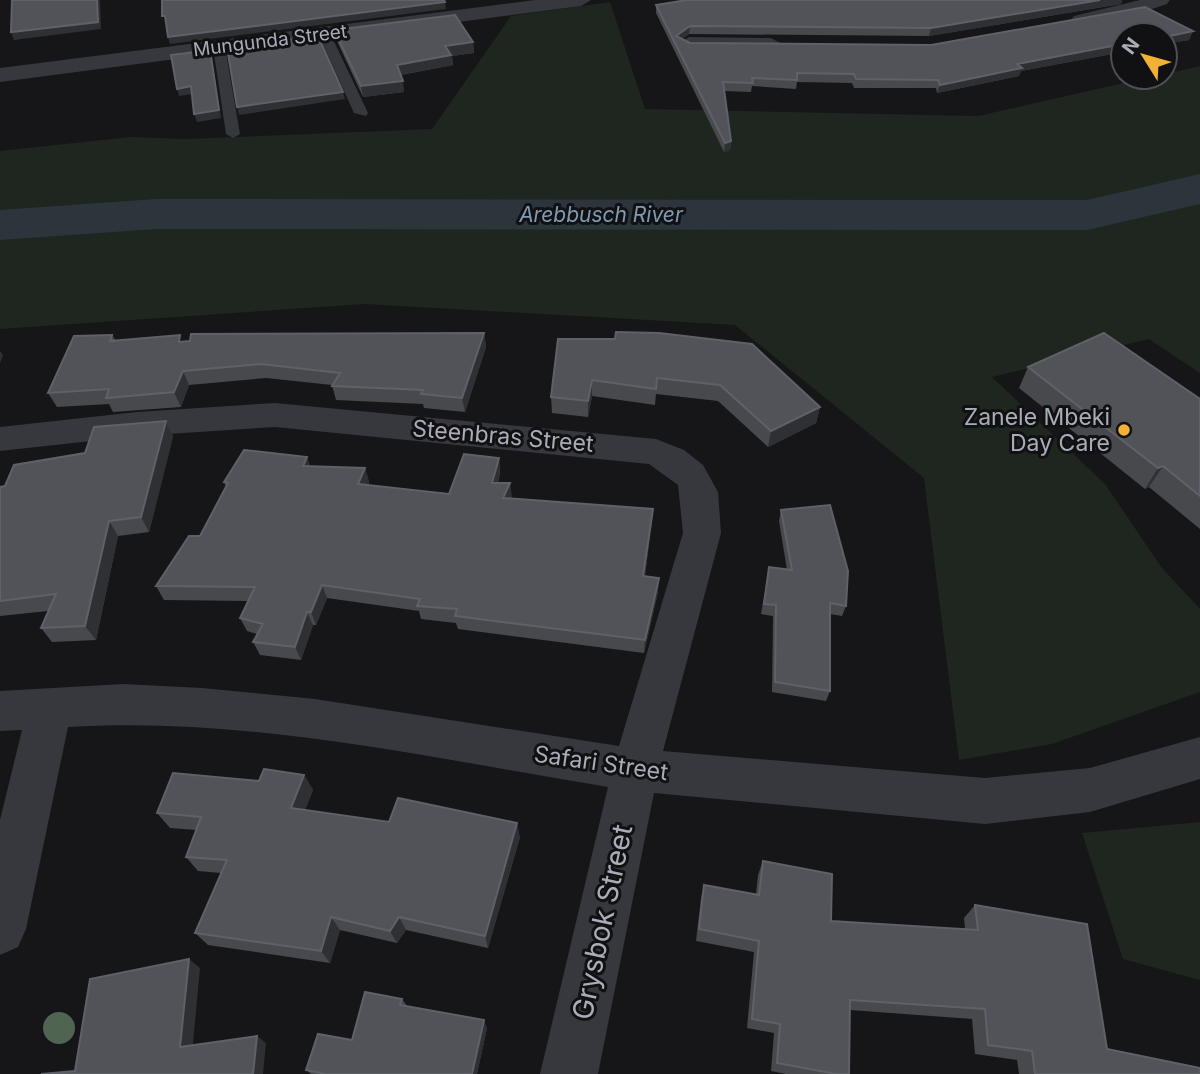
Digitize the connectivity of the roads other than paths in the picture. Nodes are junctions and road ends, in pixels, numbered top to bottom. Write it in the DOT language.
graph roads {
  1 [pos="574,0"];
  2 [pos="1160,0"];
  3 [pos="1057,24"];
  4 [pos="324,33"];
  5 [pos="689,43"];
  6 [pos="785,44"];
  7 [pos="219,47"];
  8 [pos="0,75"];
  9 [pos="361,113"];
  10 [pos="233,134"];
  11 [pos="0,439"];
  12 [pos="49,709"];
  13 [pos="0,711"];
  14 [pos="1200,758"];
  15 [pos="635,771"];
  16 [pos="0,929"];
  17 [pos="569,1074"];
  1 -- 4 [label="street, Mungunda Street"];
  2 -- 3 [label="street"];
  4 -- 7 [label="street, Mungunda Street"];
  4 -- 9 [label="lane"];
  5 -- 6 [label="street"];
  7 -- 8 [label="street, Mungunda Street"];
  7 -- 10 [label="lane"];
  11 -- 15 [label="street, Steenbras Street"];
  12 -- 13 [label="street, Safari Street"];
  12 -- 15 [label="street, Safari Street"];
  12 -- 16 [label="street"];
  14 -- 15 [label="street, Safari Street"];
  15 -- 17 [label="street, Grysbok Street"];
}
